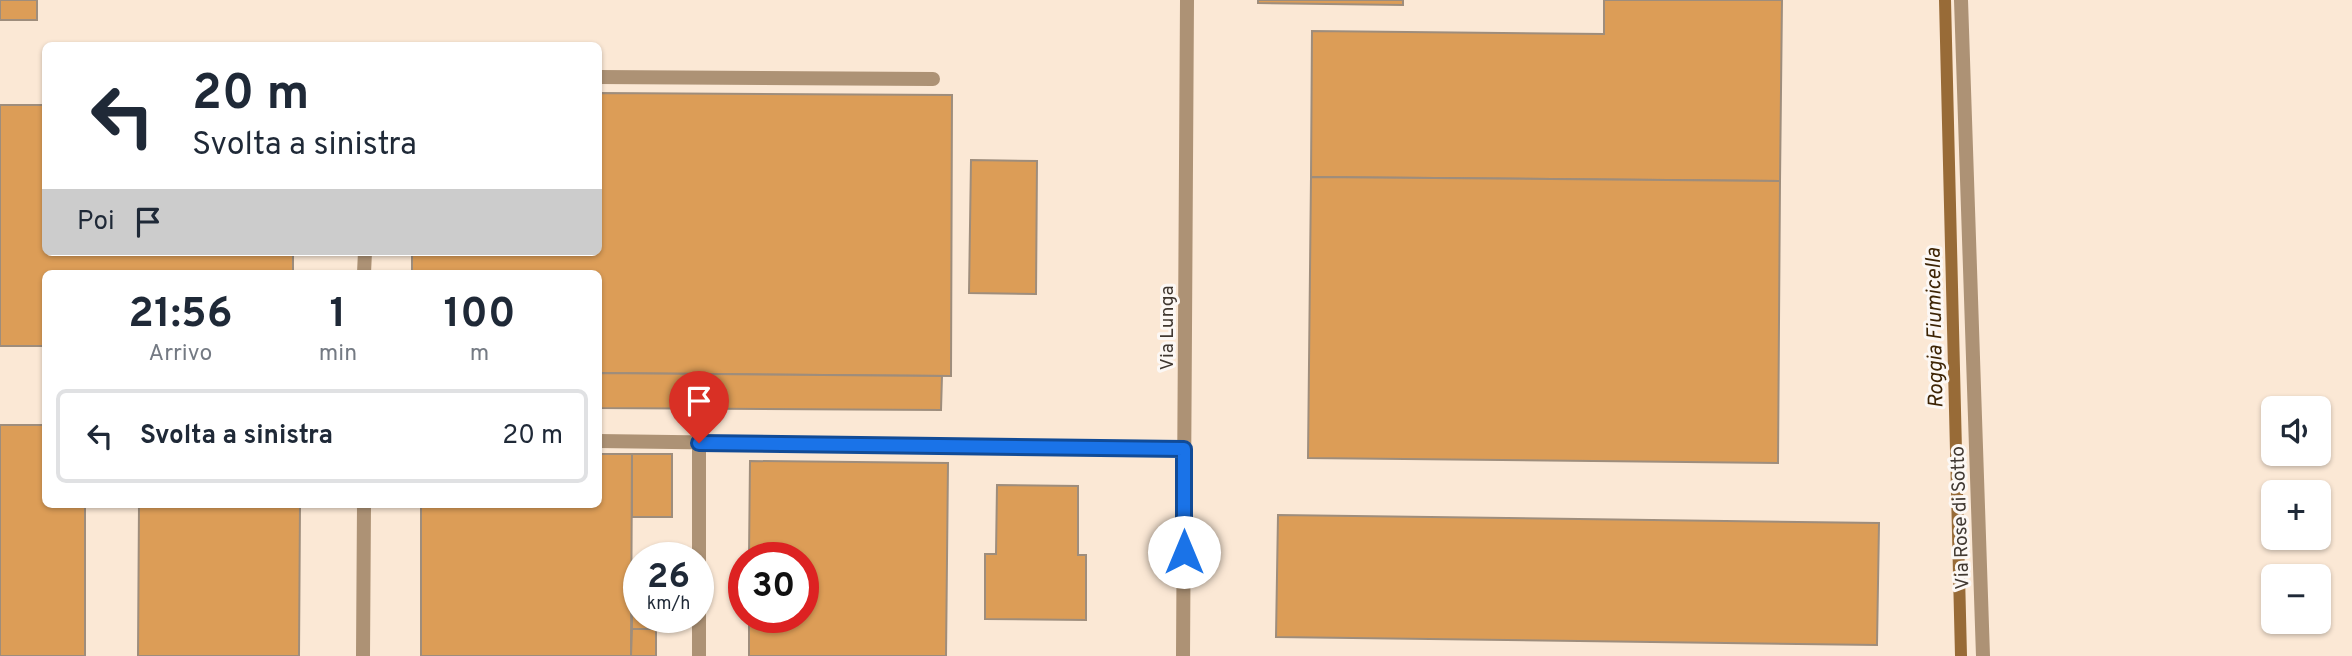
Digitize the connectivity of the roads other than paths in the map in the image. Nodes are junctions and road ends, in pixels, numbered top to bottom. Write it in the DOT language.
graph roads {
  1 [pos="1187,0"];
  2 [pos="1961,0"];
  3 [pos="602,77"];
  4 [pos="933,79"];
  5 [pos="602,441"];
  6 [pos="699,443"];
  7 [pos="1184,449"];
  8 [pos="364,508"];
  9 [pos="363,656"];
  10 [pos="699,656"];
  11 [pos="1183,656"];
  12 [pos="1983,656"];
  1 -- 7 [label="street, Via Lunga"];
  2 -- 12 [label="street, Via Rose di Sotto"];
  3 -- 4 [label="street"];
  5 -- 6 [label="street"];
  6 -- 7 [label="street"];
  6 -- 10 [label="street"];
  7 -- 11 [label="street, Via Lunga"];
  8 -- 9 [label="street"];
}
